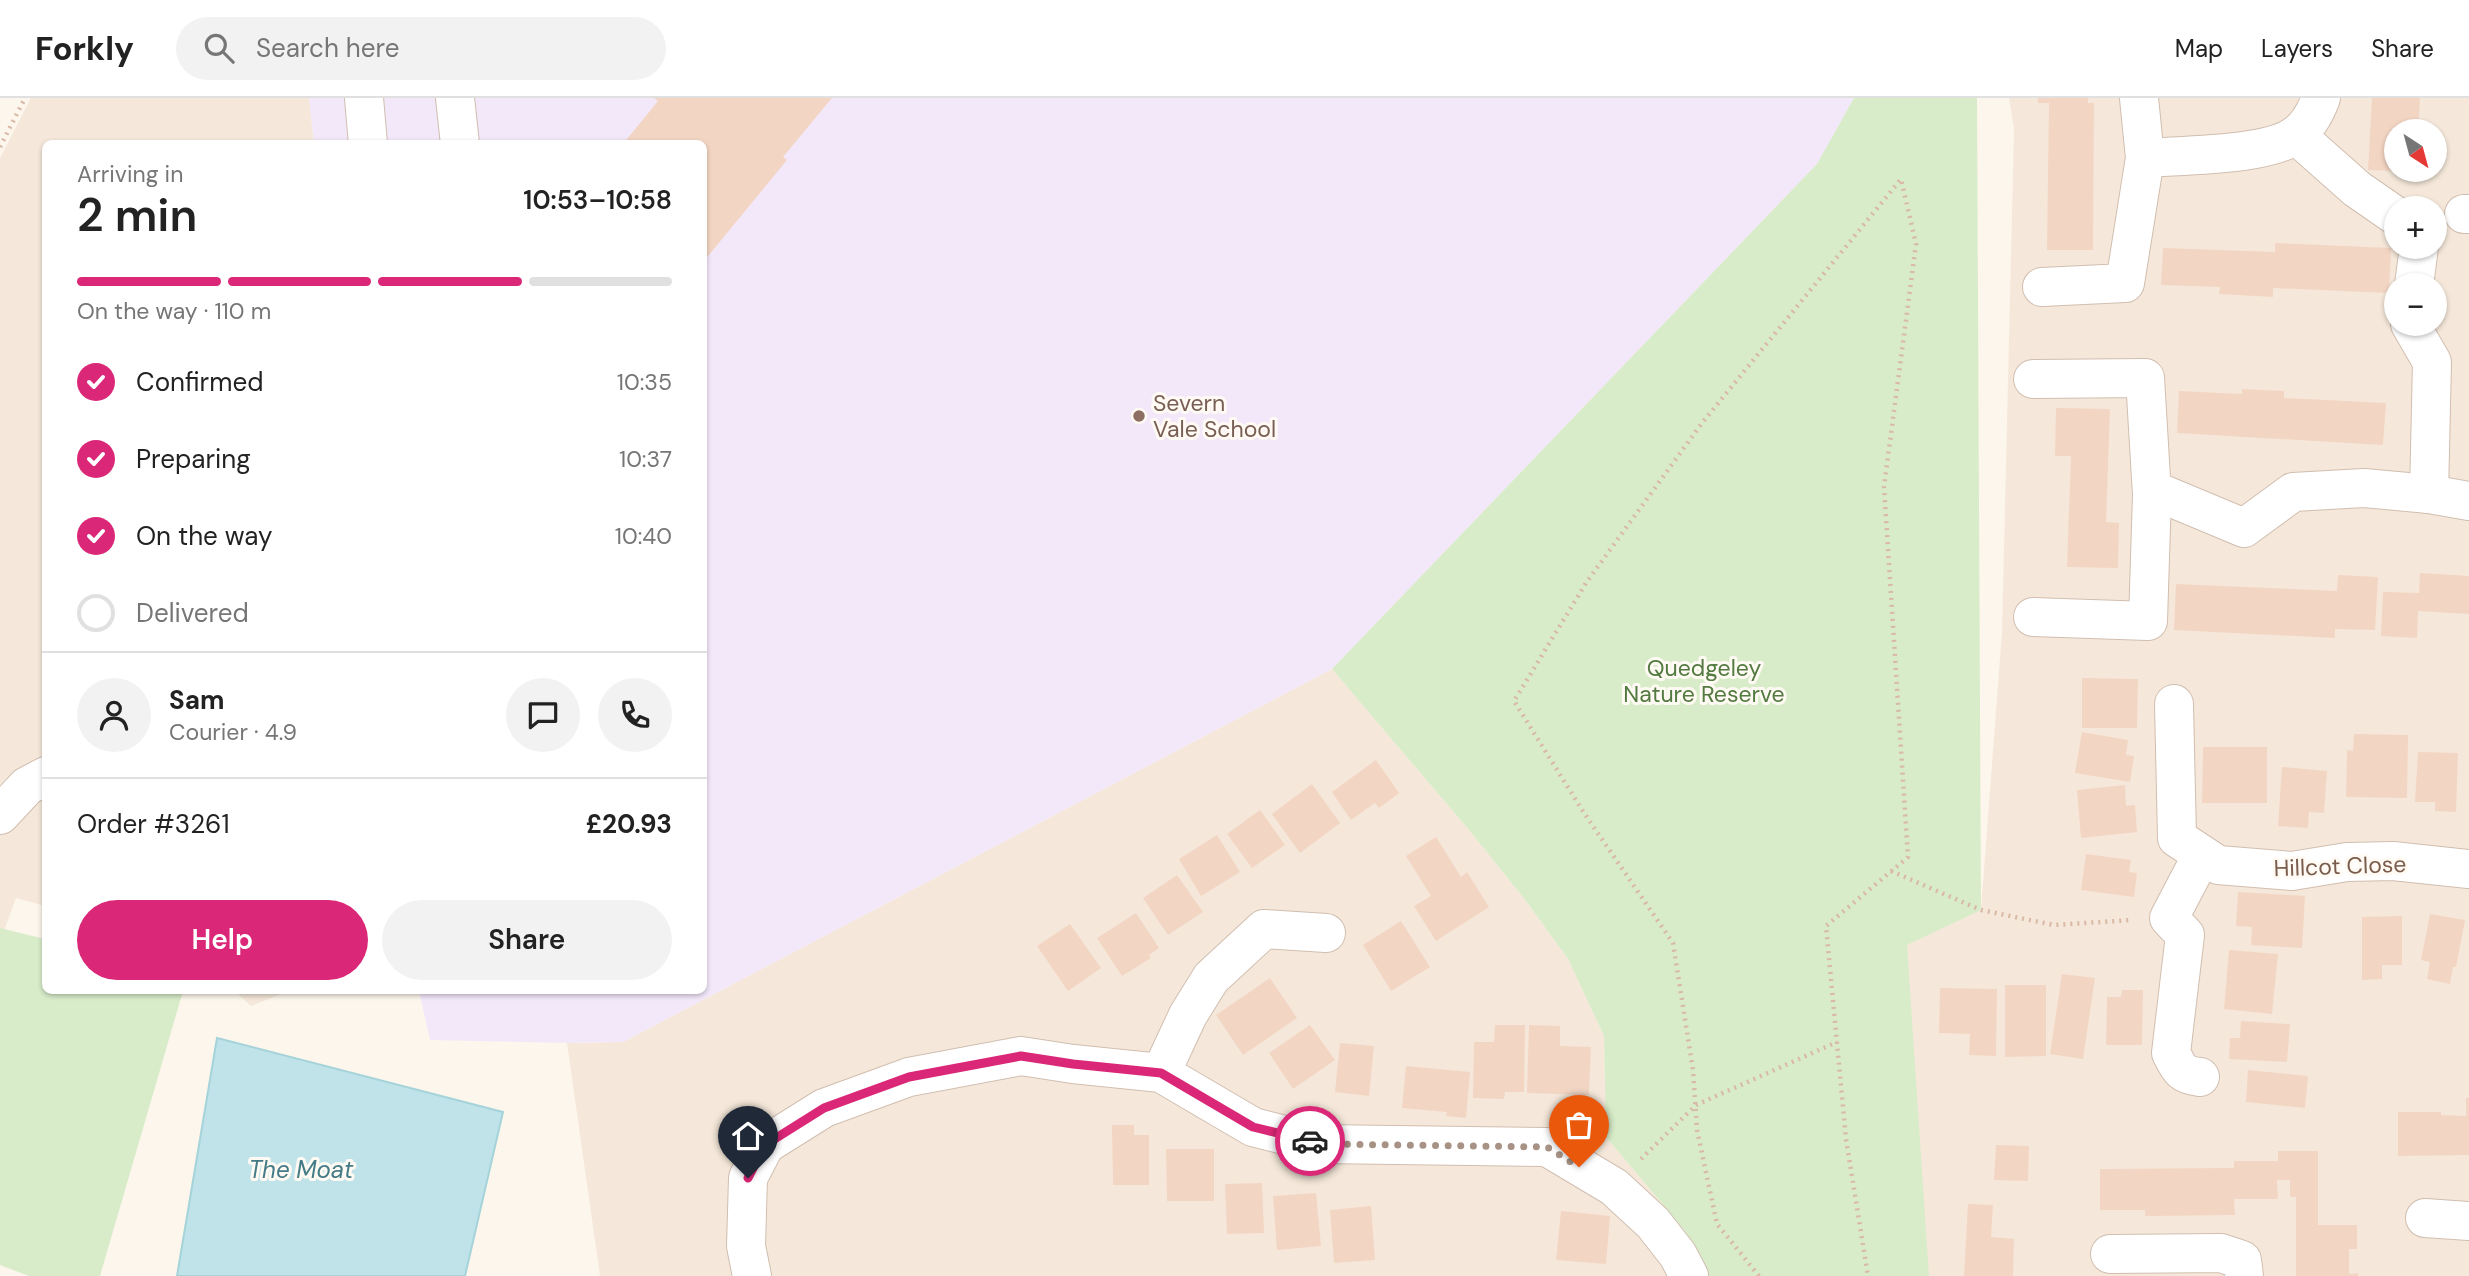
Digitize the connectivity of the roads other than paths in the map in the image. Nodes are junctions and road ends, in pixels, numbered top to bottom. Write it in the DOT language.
graph roads {
  1 [pos="364,98"];
  2 [pos="455,98"];
  3 [pos="2140,98"];
  4 [pos="2321,98"];
  5 [pos="2296,135"];
  6 [pos="368,140"];
  7 [pos="460,140"];
  8 [pos="2146,158"];
  9 [pos="2384,208"];
  10 [pos="2042,287"];
  11 [pos="2417,336"];
  12 [pos="2034,379"];
  13 [pos="2429,494"];
  14 [pos="2159,495"];
  15 [pos="2469,501"];
  16 [pos="2033,617"];
  17 [pos="2174,704"];
  18 [pos="42,778"];
  19 [pos="0,815"];
  20 [pos="2190,846"];
  21 [pos="2469,869"];
  22 [pos="1326,933"];
  23 [pos="1161,1073"];
  24 [pos="2200,1077"];
  25 [pos="2425,1218"];
  26 [pos="2469,1221"];
  27 [pos="2110,1254"];
  28 [pos="752,1276"];
  29 [pos="1689,1276"];
  30 [pos="2244,1276"];
  1 -- 6 [label="street"];
  2 -- 7 [label="street"];
  3 -- 8 [label="street"];
  4 -- 5 [label="street"];
  5 -- 8 [label="street"];
  5 -- 9 [label="street"];
  8 -- 10 [label="street"];
  11 -- 13 [label="street"];
  12 -- 14 [label="street"];
  13 -- 14 [label="street"];
  13 -- 15 [label="street"];
  14 -- 16 [label="street"];
  17 -- 20 [label="street"];
  18 -- 19 [label="street"];
  20 -- 21 [label="street, Hillcot Close"];
  20 -- 24 [label="street"];
  22 -- 23 [label="street"];
  23 -- 28 [label="street"];
  23 -- 29 [label="street"];
  25 -- 26 [label="street"];
  27 -- 30 [label="street"];
}
